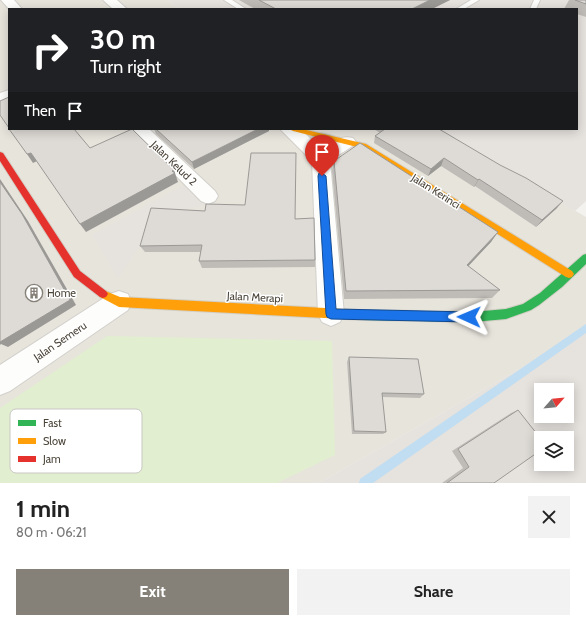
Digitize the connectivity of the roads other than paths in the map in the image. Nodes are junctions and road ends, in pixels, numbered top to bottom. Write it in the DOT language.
graph roads {
  1 [pos="109,0"];
  2 [pos="228,0"];
  3 [pos="476,0"];
  4 [pos="120,8"];
  5 [pos="242,8"];
  6 [pos="461,8"];
  7 [pos="140,130"];
  8 [pos="290,130"];
  9 [pos="297,130"];
  10 [pos="347,142"];
  11 [pos="0,155"];
  12 [pos="321,160"];
  13 [pos="208,196"];
  14 [pos="586,258"];
  15 [pos="569,274"];
  16 [pos="119,302"];
  17 [pos="331,314"];
  18 [pos="0,381"];
  1 -- 4 [label="street"];
  2 -- 5 [label="lane"];
  3 -- 6 [label="lane"];
  7 -- 13 [label="street, Jalan Kelud 2"];
  8 -- 12 [label="street"];
  9 -- 10 [label="street, Jalan Kerinci"];
  10 -- 12 [label="street"];
  10 -- 15 [label="street, Jalan Kerinci"];
  11 -- 16 [label="street, Jalan Merapi"];
  12 -- 17 [label="street"];
  14 -- 15 [label="street, Jalan Merapi"];
  15 -- 17 [label="street, Jalan Merapi"];
  16 -- 17 [label="street, Jalan Merapi"];
  16 -- 18 [label="street, Jalan Semeru"];
}
